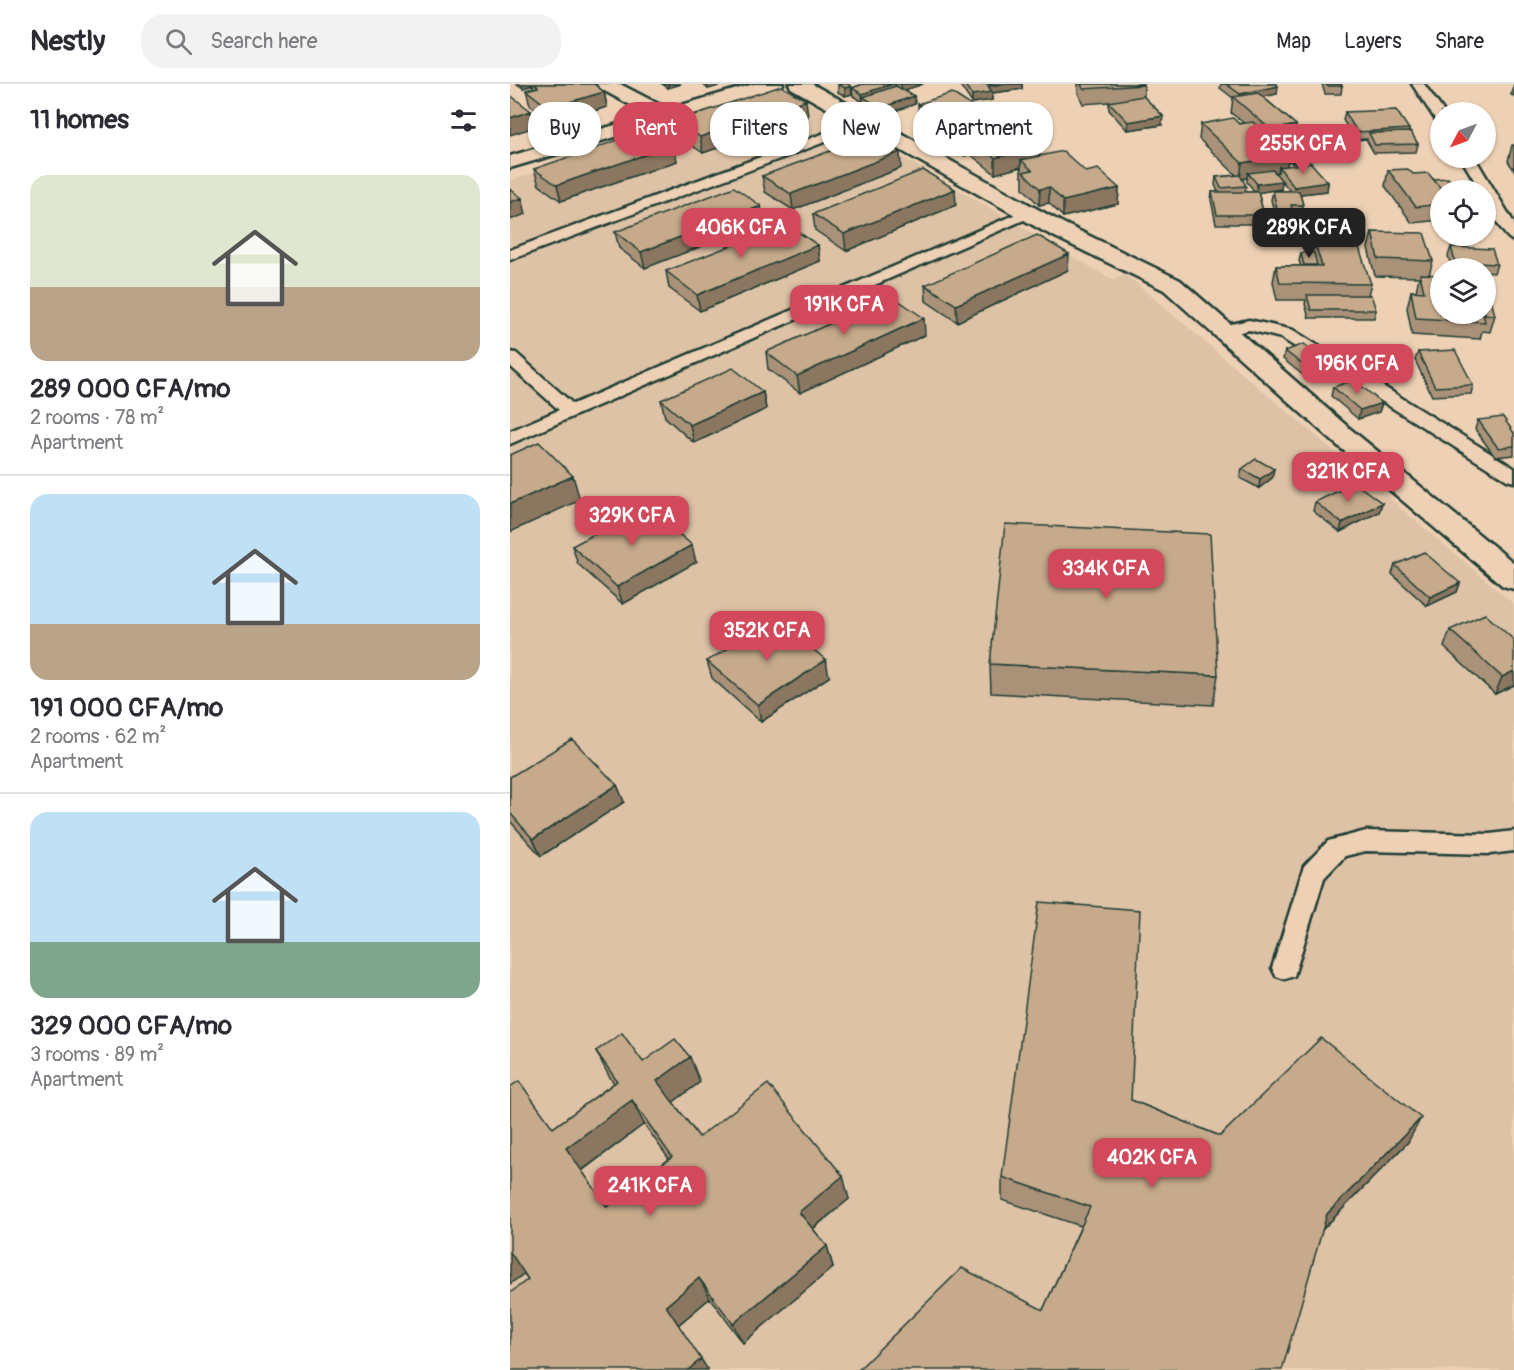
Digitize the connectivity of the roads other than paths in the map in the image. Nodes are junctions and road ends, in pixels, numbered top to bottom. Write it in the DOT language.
graph roads {
  1 [pos="606,84"];
  2 [pos="774,84"];
  3 [pos="798,84"];
  4 [pos="1418,84"];
  5 [pos="640,102"];
  6 [pos="830,102"];
  7 [pos="1430,102"];
  8 [pos="698,107"];
  9 [pos="613,132"];
  10 [pos="821,138"];
  11 [pos="901,142"];
  12 [pos="510,162"];
  13 [pos="1474,168"];
  14 [pos="1028,213"];
  15 [pos="1514,236"];
  16 [pos="510,255"];
  17 [pos="1224,331"];
  18 [pos="510,357"];
  19 [pos="571,412"];
  20 [pos="510,438"];
  21 [pos="1514,476"];
  22 [pos="1514,579"];
  23 [pos="1514,841"];
  24 [pos="1285,968"];
  1 -- 5 [label="street"];
  2 -- 8 [label="street"];
  3 -- 6 [label="street"];
  4 -- 7 [label="lane"];
  9 -- 12 [label="street"];
  10 -- 16 [label="lane"];
  11 -- 14 [label="street"];
  13 -- 15 [label="lane"];
  14 -- 17 [label="street"];
  14 -- 19 [label="lane"];
  17 -- 21 [label="lane"];
  17 -- 22 [label="street"];
  18 -- 19 [label="lane"];
  19 -- 20 [label="lane"];
  23 -- 24 [label="lane"];
}
